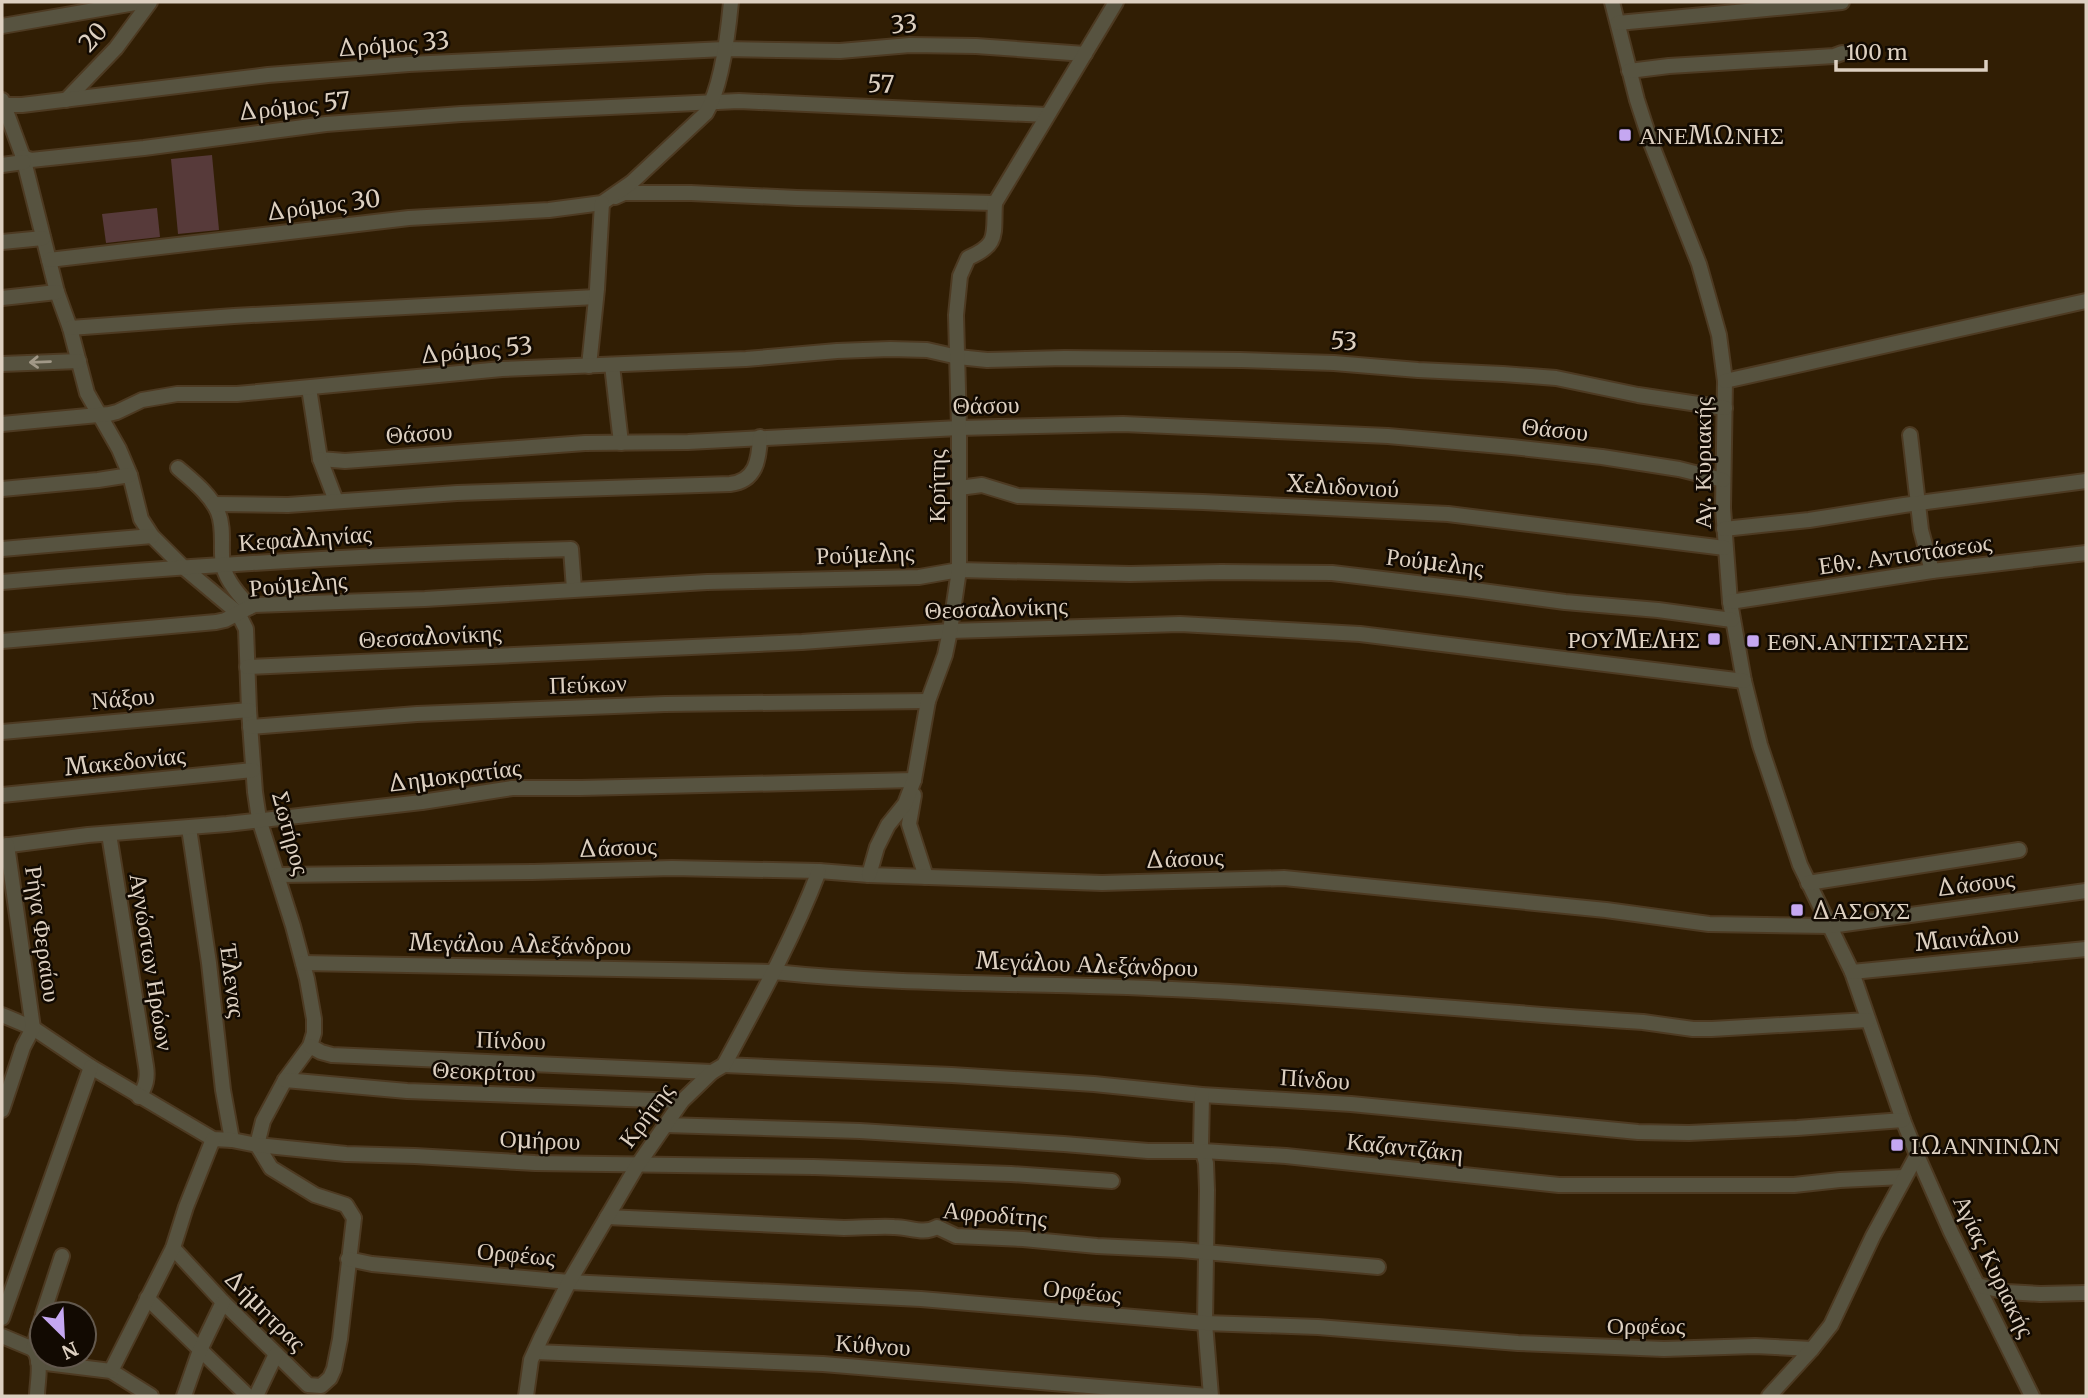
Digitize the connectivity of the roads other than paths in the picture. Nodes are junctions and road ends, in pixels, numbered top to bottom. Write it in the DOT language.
graph roads {
  1 [pos="141,2"];
  2 [pos="150,2"];
  3 [pos="731,2"];
  4 [pos="1116,2"];
  5 [pos="1612,2"];
  6 [pos="1842,2"];
  7 [pos="1618,23"];
  8 [pos="2,26"];
  9 [pos="724,49"];
  10 [pos="1842,53"];
  11 [pos="1085,54"];
  12 [pos="1629,71"];
  13 [pos="66,100"];
  14 [pos="2,103"];
  15 [pos="712,103"];
  16 [pos="571,110"];
  17 [pos="1047,115"];
  18 [pos="23,160"];
  19 [pos="2,164"];
  20 [pos="606,201"];
  21 [pos="995,203"];
  22 [pos="43,238"];
  23 [pos="2,242"];
  24 [pos="49,260"];
  25 [pos="57,292"];
  26 [pos="596,297"];
  27 [pos="2,298"];
  28 [pos="2086,301"];
  29 [pos="70,328"];
  30 [pos="958,358"];
  31 [pos="79,361"];
  32 [pos="2,364"];
  33 [pos="612,365"];
  34 [pos="589,366"];
  35 [pos="1725,382"];
  36 [pos="309,388"];
  37 [pos="1725,408"];
  38 [pos="98,414"];
  39 [pos="2,424"];
  40 [pos="959,428"];
  41 [pos="1910,435"];
  42 [pos="760,437"];
  43 [pos="621,443"];
  44 [pos="320,459"];
  45 [pos="178,468"];
  46 [pos="130,475"];
  47 [pos="1723,480"];
  48 [pos="2086,481"];
  49 [pos="959,488"];
  50 [pos="2,489"];
  51 [pos="336,501"];
  52 [pos="214,504"];
  53 [pos="1919,504"];
  54 [pos="1724,529"];
  55 [pos="152,536"];
  56 [pos="1725,548"];
  57 [pos="2,549"];
  58 [pos="2086,553"];
  59 [pos="223,566"];
  60 [pos="183,567"];
  61 [pos="959,570"];
  62 [pos="1931,571"];
  63 [pos="2,582"];
  64 [pos="574,589"];
  65 [pos="1730,602"];
  66 [pos="244,610"];
  67 [pos="1732,620"];
  68 [pos="950,631"];
  69 [pos="2,640"];
  70 [pos="247,667"];
  71 [pos="1744,681"];
  72 [pos="928,701"];
  73 [pos="248,710"];
  74 [pos="250,727"];
  75 [pos="2,732"];
  76 [pos="253,770"];
  77 [pos="914,780"];
  78 [pos="2,795"];
  79 [pos="259,819"];
  80 [pos="189,828"];
  81 [pos="109,834"];
  82 [pos="4,845"];
  83 [pos="2019,850"];
  84 [pos="819,871"];
  85 [pos="278,875"];
  86 [pos="869,876"];
  87 [pos="926,877"];
  88 [pos="1808,883"];
  89 [pos="2086,891"];
  90 [pos="1830,926"];
  91 [pos="2086,949"];
  92 [pos="303,963"];
  93 [pos="774,972"];
  94 [pos="1852,972"];
  95 [pos="2,1015"];
  96 [pos="1868,1020"];
  97 [pos="33,1028"];
  98 [pos="310,1046"];
  99 [pos="91,1067"];
  100 [pos="718,1069"];
  101 [pos="285,1080"];
  102 [pos="1202,1095"];
  103 [pos="139,1097"];
  104 [pos="682,1101"];
  105 [pos="2,1110"];
  106 [pos="1903,1120"];
  107 [pos="666,1125"];
  108 [pos="213,1139"];
  109 [pos="232,1140"];
  110 [pos="257,1145"];
  111 [pos="1203,1151"];
  112 [pos="1917,1155"];
  113 [pos="637,1166"];
  114 [pos="1904,1177"];
  115 [pos="1112,1181"];
  116 [pos="607,1217"];
  117 [pos="173,1248"];
  118 [pos="1205,1252"];
  119 [pos="62,1256"];
  120 [pos="348,1259"];
  121 [pos="1378,1267"];
  122 [pos="569,1282"];
  123 [pos="1977,1285"];
  124 [pos="2086,1293"];
  125 [pos="147,1298"];
  126 [pos="48,1300"];
  127 [pos="223,1302"];
  128 [pos="2,1318"];
  129 [pos="1205,1324"];
  130 [pos="2,1336"];
  131 [pos="1812,1349"];
  132 [pos="200,1350"];
  133 [pos="28,1351"];
  134 [pos="534,1352"];
  135 [pos="276,1354"];
  136 [pos="98,1368"];
  137 [pos="36,1370"];
  138 [pos="111,1371"];
  139 [pos="526,1389"];
  140 [pos="37,1396"];
  141 [pos="151,1396"];
  142 [pos="184,1396"];
  143 [pos="248,1396"];
  144 [pos="256,1396"];
  145 [pos="536,1396"];
  146 [pos="1209,1396"];
  147 [pos="1769,1396"];
  148 [pos="2032,1396"];
  1 -- 8 [label="street"];
  2 -- 13 [label="street, 20"];
  3 -- 9 [label="street"];
  4 -- 11 [label="street, Κρήτης"];
  5 -- 7 [label="street, Αγ. Κυριακής"];
  6 -- 7 [label="street"];
  7 -- 12 [label="street, Αγ. Κυριακής"];
  9 -- 11 [label="street, 33"];
  9 -- 13 [label="street, Δρόμος 33"];
  9 -- 15 [label="street"];
  10 -- 12 [label="street"];
  11 -- 17 [label="street, Κρήτης"];
  12 -- 35 [label="street, Αγ. Κυριακής"];
  13 -- 14 [label="street, Δρόμος 33"];
  14 -- 18 [label="street"];
  15 -- 16 [label="street, 57"];
  15 -- 17 [label="street, 57"];
  15 -- 20 [label="street"];
  16 -- 18 [label="street, Δρόμος 57"];
  17 -- 21 [label="street, Κρήτης"];
  18 -- 19 [label="street, Δρόμος 57"];
  18 -- 22 [label="street"];
  20 -- 21 [label="street, Δρόμος 30"];
  20 -- 24 [label="street, Δρόμος 30"];
  20 -- 26 [label="street"];
  21 -- 30 [label="street, Κρήτης"];
  22 -- 23 [label="street"];
  22 -- 24 [label="street"];
  24 -- 25 [label="street"];
  25 -- 27 [label="street"];
  25 -- 29 [label="street"];
  26 -- 29 [label="street"];
  26 -- 34 [label="street"];
  28 -- 35 [label="street"];
  29 -- 31 [label="street"];
  30 -- 33 [label="street, Δρόμος 53"];
  30 -- 37 [label="street, 53"];
  30 -- 40 [label="street, Κρήτης"];
  31 -- 32 [label="street, one-way"];
  31 -- 38 [label="street"];
  33 -- 34 [label="street, Δρόμος 53"];
  33 -- 43 [label="street"];
  34 -- 36 [label="street, Δρόμος 53"];
  35 -- 37 [label="street, Αγ. Κυριακής"];
  36 -- 38 [label="street, Δρόμος 53"];
  36 -- 44 [label="street"];
  37 -- 47 [label="street, Αγ. Κυριακής"];
  38 -- 39 [label="street, Δρόμος 53"];
  38 -- 46 [label="street"];
  40 -- 42 [label="street, Θάσου"];
  40 -- 47 [label="street, Θάσου"];
  40 -- 49 [label="street, Κρήτης"];
  41 -- 53 [label="street"];
  42 -- 43 [label="street, Θάσου"];
  42 -- 51 [label="street"];
  43 -- 44 [label="street, Θάσου"];
  44 -- 51 [label="street"];
  45 -- 52 [label="street"];
  46 -- 50 [label="street"];
  46 -- 55 [label="street"];
  47 -- 54 [label="street, Αγ. Κυριακής"];
  48 -- 53 [label="street"];
  49 -- 56 [label="street, Χελιδονιού"];
  49 -- 61 [label="street, Κρήτης"];
  51 -- 52 [label="street"];
  52 -- 59 [label="street"];
  53 -- 54 [label="street"];
  53 -- 62 [label="street"];
  54 -- 56 [label="street, Αγ. Κυριακής"];
  55 -- 57 [label="street"];
  55 -- 60 [label="street"];
  56 -- 65 [label="street, Αγ. Κυριακής"];
  58 -- 62 [label="street, Εθν. Αντιστάσεως"];
  59 -- 60 [label="street, Κεφαλληνίας"];
  59 -- 64 [label="street, Κεφαλληνίας"];
  59 -- 66 [label="street"];
  60 -- 63 [label="street, Κεφαλληνίας"];
  60 -- 66 [label="street"];
  61 -- 64 [label="street, Ρούμελης"];
  61 -- 67 [label="street, Ρούμελης"];
  61 -- 68 [label="street, Κρήτης"];
  62 -- 65 [label="street, Εθν. Αντιστάσεως"];
  64 -- 66 [label="street, Ρούμελης"];
  65 -- 67 [label="street, Αγ. Κυριακής"];
  66 -- 69 [label="street, Ρούμελης"];
  66 -- 70 [label="street, Σωτήρος"];
  67 -- 71 [label="street, Αγ. Κυριακής"];
  68 -- 70 [label="street, Θεσσαλονίκης"];
  68 -- 71 [label="street, Θεσσαλονίκης"];
  68 -- 72 [label="street, Κρήτης"];
  70 -- 73 [label="street, Σωτήρος"];
  71 -- 88 [label="street, Αγ. Κυριακής"];
  72 -- 74 [label="street, Πεύκων"];
  72 -- 77 [label="street, Κρήτης"];
  73 -- 74 [label="street, Σωτήρος"];
  73 -- 75 [label="street, Νάξου"];
  74 -- 76 [label="street, Σωτήρος"];
  76 -- 78 [label="street, Μακεδονίας"];
  76 -- 79 [label="street, Σωτήρος"];
  77 -- 79 [label="street, Δημοκρατίας"];
  77 -- 86 [label="street, Κρήτης"];
  77 -- 87 [label="street"];
  79 -- 80 [label="street, Δημοκρατίας"];
  79 -- 85 [label="street, Σωτήρος"];
  80 -- 81 [label="street, Δημοκρατίας"];
  80 -- 109 [label="street, Έλενας"];
  81 -- 82 [label="street, Δημοκρατίας"];
  81 -- 103 [label="street, Αγνώστων Ηρώων"];
  82 -- 97 [label="street, Ρήγα Φεραίου"];
  83 -- 88 [label="street"];
  84 -- 85 [label="street, Δάσους"];
  84 -- 86 [label="street, Δάσους"];
  84 -- 93 [label="street, Κρήτης"];
  85 -- 92 [label="street, Σωτήρος"];
  86 -- 87 [label="street, Δάσους"];
  87 -- 90 [label="street, Δάσους"];
  88 -- 90 [label="street, Αγ. Κυριακής"];
  89 -- 90 [label="street, Δάσους"];
  90 -- 94 [label="street, Αγ. Κυριακής"];
  91 -- 94 [label="street, Μαινάλου"];
  92 -- 93 [label="street, Μεγάλου Αλεξάνδρου"];
  92 -- 98 [label="street, Σωτήρος"];
  93 -- 96 [label="street, Μεγάλου Αλεξάνδρου"];
  93 -- 100 [label="street, Κρήτης"];
  94 -- 96 [label="street, Αγ. Κυριακής"];
  95 -- 97 [label="street, Ομήρου"];
  96 -- 106 [label="street, Αγίας Κυριακής"];
  97 -- 99 [label="street, Ομήρου"];
  97 -- 105 [label="street"];
  98 -- 100 [label="street, Πίνδου"];
  98 -- 101 [label="street"];
  99 -- 103 [label="street, Ομήρου"];
  99 -- 128 [label="street"];
  100 -- 102 [label="street, Πίνδου"];
  100 -- 104 [label="street, Κρήτης"];
  101 -- 104 [label="street, Θεοκρίτου"];
  101 -- 110 [label="street"];
  102 -- 106 [label="street, Πίνδου"];
  102 -- 111 [label="street"];
  103 -- 108 [label="street, Ομήρου"];
  104 -- 107 [label="street, Κρήτης"];
  106 -- 112 [label="street, Αγίας Κυριακής"];
  107 -- 111 [label="street, Καζαντζάκη"];
  107 -- 113 [label="street, Κρήτης"];
  108 -- 109 [label="street, Ομήρου"];
  108 -- 117 [label="street"];
  109 -- 110 [label="street, Ομήρου"];
  110 -- 113 [label="street, Ομήρου"];
  110 -- 120 [label="street"];
  111 -- 114 [label="street, Καζαντζάκη"];
  111 -- 118 [label="street"];
  112 -- 114 [label="street"];
  112 -- 123 [label="street, Αγίας Κυριακής"];
  113 -- 115 [label="street, Ομήρου"];
  113 -- 116 [label="street, Κρήτης"];
  114 -- 131 [label="street"];
  116 -- 118 [label="street, Αφροδίτης"];
  116 -- 122 [label="street, Κρήτης"];
  117 -- 125 [label="street"];
  117 -- 127 [label="street, Δήμητρας"];
  118 -- 121 [label="street, Αφροδίτης"];
  118 -- 129 [label="street"];
  119 -- 126 [label="street"];
  120 -- 122 [label="street, Ορφέως"];
  120 -- 135 [label="street, Δήμητρας"];
  122 -- 129 [label="street, Ορφέως"];
  122 -- 134 [label="street, Κρήτης"];
  123 -- 124 [label="street"];
  123 -- 148 [label="street, Αγίας Κυριακής"];
  125 -- 132 [label="street"];
  125 -- 138 [label="street"];
  127 -- 132 [label="street"];
  127 -- 135 [label="street, Δήμητρας"];
  129 -- 131 [label="street, Ορφέως"];
  129 -- 146 [label="street"];
  130 -- 133 [label="street"];
  131 -- 147 [label="street"];
  132 -- 142 [label="street"];
  132 -- 143 [label="street"];
  134 -- 139 [label="street, Κρήτης"];
  134 -- 146 [label="street, Κύθνου"];
  135 -- 144 [label="street"];
  136 -- 138 [label="street"];
  137 -- 140 [label="street"];
  138 -- 141 [label="street"];
  139 -- 145 [label="street"];
}
